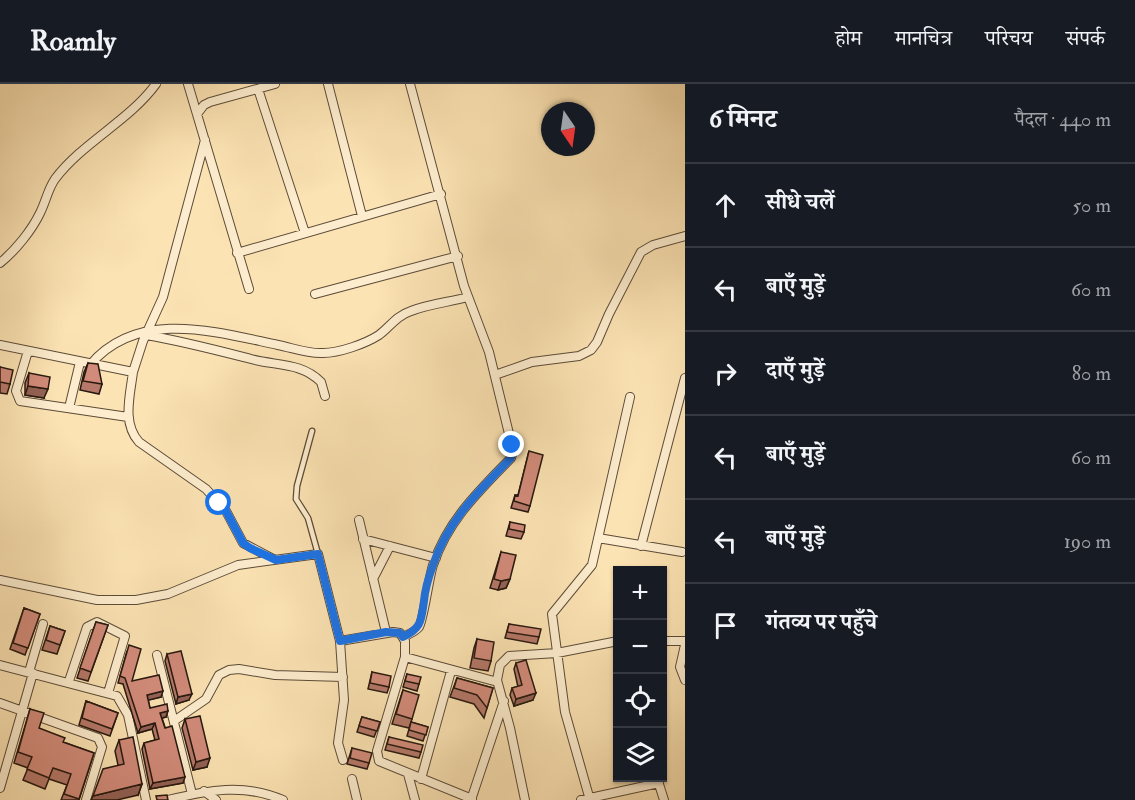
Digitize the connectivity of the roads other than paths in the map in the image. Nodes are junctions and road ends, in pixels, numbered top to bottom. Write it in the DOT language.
graph roads {
  1 [pos="156,84"];
  2 [pos="188,84"];
  3 [pos="275,84"];
  4 [pos="328,84"];
  5 [pos="410,84"];
  6 [pos="258,89"];
  7 [pos="197,114"];
  8 [pos="205,140"];
  9 [pos="441,194"];
  10 [pos="362,216"];
  11 [pos="305,233"];
  12 [pos="685,236"];
  13 [pos="237,253"];
  14 [pos="458,256"];
  15 [pos="0,263"];
  16 [pos="249,289"];
  17 [pos="315,294"];
  18 [pos="468,297"];
  19 [pos="148,332"];
  20 [pos="0,345"];
  21 [pos="28,351"];
  22 [pos="80,362"];
  23 [pos="90,364"];
  24 [pos="133,372"];
  25 [pos="495,375"];
  26 [pos="685,378"];
  27 [pos="325,396"];
  28 [pos="630,397"];
  29 [pos="69,408"];
  30 [pos="128,417"];
  31 [pos="312,431"];
  32 [pos="359,520"];
  33 [pos="598,538"];
  34 [pos="363,539"];
  35 [pos="390,546"];
  36 [pos="641,546"];
  37 [pos="682,552"];
  38 [pos="318,554"];
  39 [pos="436,558"];
  40 [pos="276,560"];
  41 [pos="373,579"];
  42 [pos="0,580"];
  43 [pos="43,624"];
  44 [pos="386,632"];
  45 [pos="403,637"];
  46 [pos="340,641"];
  47 [pos="667,641"];
  48 [pos="613,642"];
  49 [pos="685,643"];
  50 [pos="557,653"];
  51 [pos="157,655"];
  52 [pos="405,657"];
  53 [pos="0,665"];
  54 [pos="451,670"];
  55 [pos="31,672"];
  56 [pos="343,677"];
  57 [pos="497,680"];
  58 [pos="685,680"];
  59 [pos="69,681"];
  60 [pos="108,693"];
  61 [pos="504,700"];
  62 [pos="0,703"];
  63 [pos="21,713"];
  64 [pos="174,721"];
  65 [pos="343,760"];
  66 [pos="408,774"];
  67 [pos="352,779"];
  68 [pos="421,779"];
  69 [pos="651,782"];
  70 [pos="659,782"];
  71 [pos="0,788"];
  72 [pos="204,791"];
  73 [pos="189,796"];
  74 [pos="472,799"];
  75 [pos="587,799"];
  76 [pos="86,800"];
  77 [pos="146,800"];
  78 [pos="168,800"];
  79 [pos="216,800"];
  80 [pos="283,800"];
  81 [pos="357,800"];
  82 [pos="415,800"];
  83 [pos="525,800"];
  84 [pos="664,800"];
  1 -- 15 [label="street"];
  2 -- 7 [label="street"];
  3 -- 6 [label="street"];
  4 -- 10 [label="street"];
  5 -- 9 [label="street"];
  6 -- 7 [label="street"];
  6 -- 11 [label="street"];
  7 -- 8 [label="street"];
  8 -- 13 [label="street"];
  8 -- 19 [label="street"];
  9 -- 10 [label="street"];
  9 -- 14 [label="street"];
  10 -- 11 [label="street"];
  11 -- 13 [label="street"];
  12 -- 25 [label="street"];
  13 -- 16 [label="street"];
  14 -- 17 [label="street"];
  14 -- 18 [label="street"];
  18 -- 19 [label="street"];
  18 -- 25 [label="street"];
  19 -- 23 [label="street"];
  19 -- 24 [label="street"];
  19 -- 27 [label="street"];
  20 -- 21 [label="street"];
  21 -- 22 [label="street"];
  21 -- 29 [label="street"];
  22 -- 23 [label="street"];
  22 -- 29 [label="street"];
  23 -- 24 [label="street"];
  24 -- 30 [label="street"];
  25 -- 39 [label="street"];
  26 -- 36 [label="street"];
  28 -- 33 [label="street"];
  29 -- 30 [label="street"];
  30 -- 40 [label="street"];
  31 -- 38 [label="lane"];
  32 -- 34 [label="street"];
  33 -- 36 [label="street"];
  33 -- 50 [label="street"];
  34 -- 35 [label="street"];
  34 -- 41 [label="street"];
  35 -- 39 [label="street"];
  35 -- 41 [label="street"];
  36 -- 37 [label="street"];
  38 -- 40 [label="street"];
  38 -- 46 [label="street"];
  39 -- 45 [label="street"];
  40 -- 42 [label="street"];
  41 -- 44 [label="street"];
  43 -- 55 [label="street"];
  44 -- 45 [label="street"];
  44 -- 46 [label="street"];
  45 -- 52 [label="street"];
  46 -- 56 [label="street"];
  47 -- 49 [label="street"];
  48 -- 50 [label="street"];
  49 -- 58 [label="street"];
  50 -- 57 [label="street"];
  50 -- 75 [label="street"];
  51 -- 64 [label="street"];
  52 -- 54 [label="street"];
  52 -- 66 [label="street"];
  53 -- 55 [label="street"];
  54 -- 57 [label="street"];
  54 -- 68 [label="street"];
  55 -- 59 [label="street"];
  55 -- 63 [label="street"];
  56 -- 64 [label="street"];
  56 -- 65 [label="street"];
  57 -- 61 [label="street"];
  59 -- 60 [label="street"];
  59 -- 60 [label="street"];
  60 -- 77 [label="street"];
  61 -- 74 [label="street"];
  61 -- 83 [label="street"];
  62 -- 63 [label="street"];
  63 -- 71 [label="street"];
  63 -- 76 [label="street"];
  64 -- 73 [label="street"];
  66 -- 68 [label="street"];
  66 -- 82 [label="street"];
  67 -- 81 [label="street"];
  68 -- 74 [label="street"];
  69 -- 75 [label="street"];
  70 -- 84 [label="street"];
  72 -- 73 [label="street"];
  72 -- 79 [label="street"];
  72 -- 80 [label="street"];
  73 -- 78 [label="street"];
}
